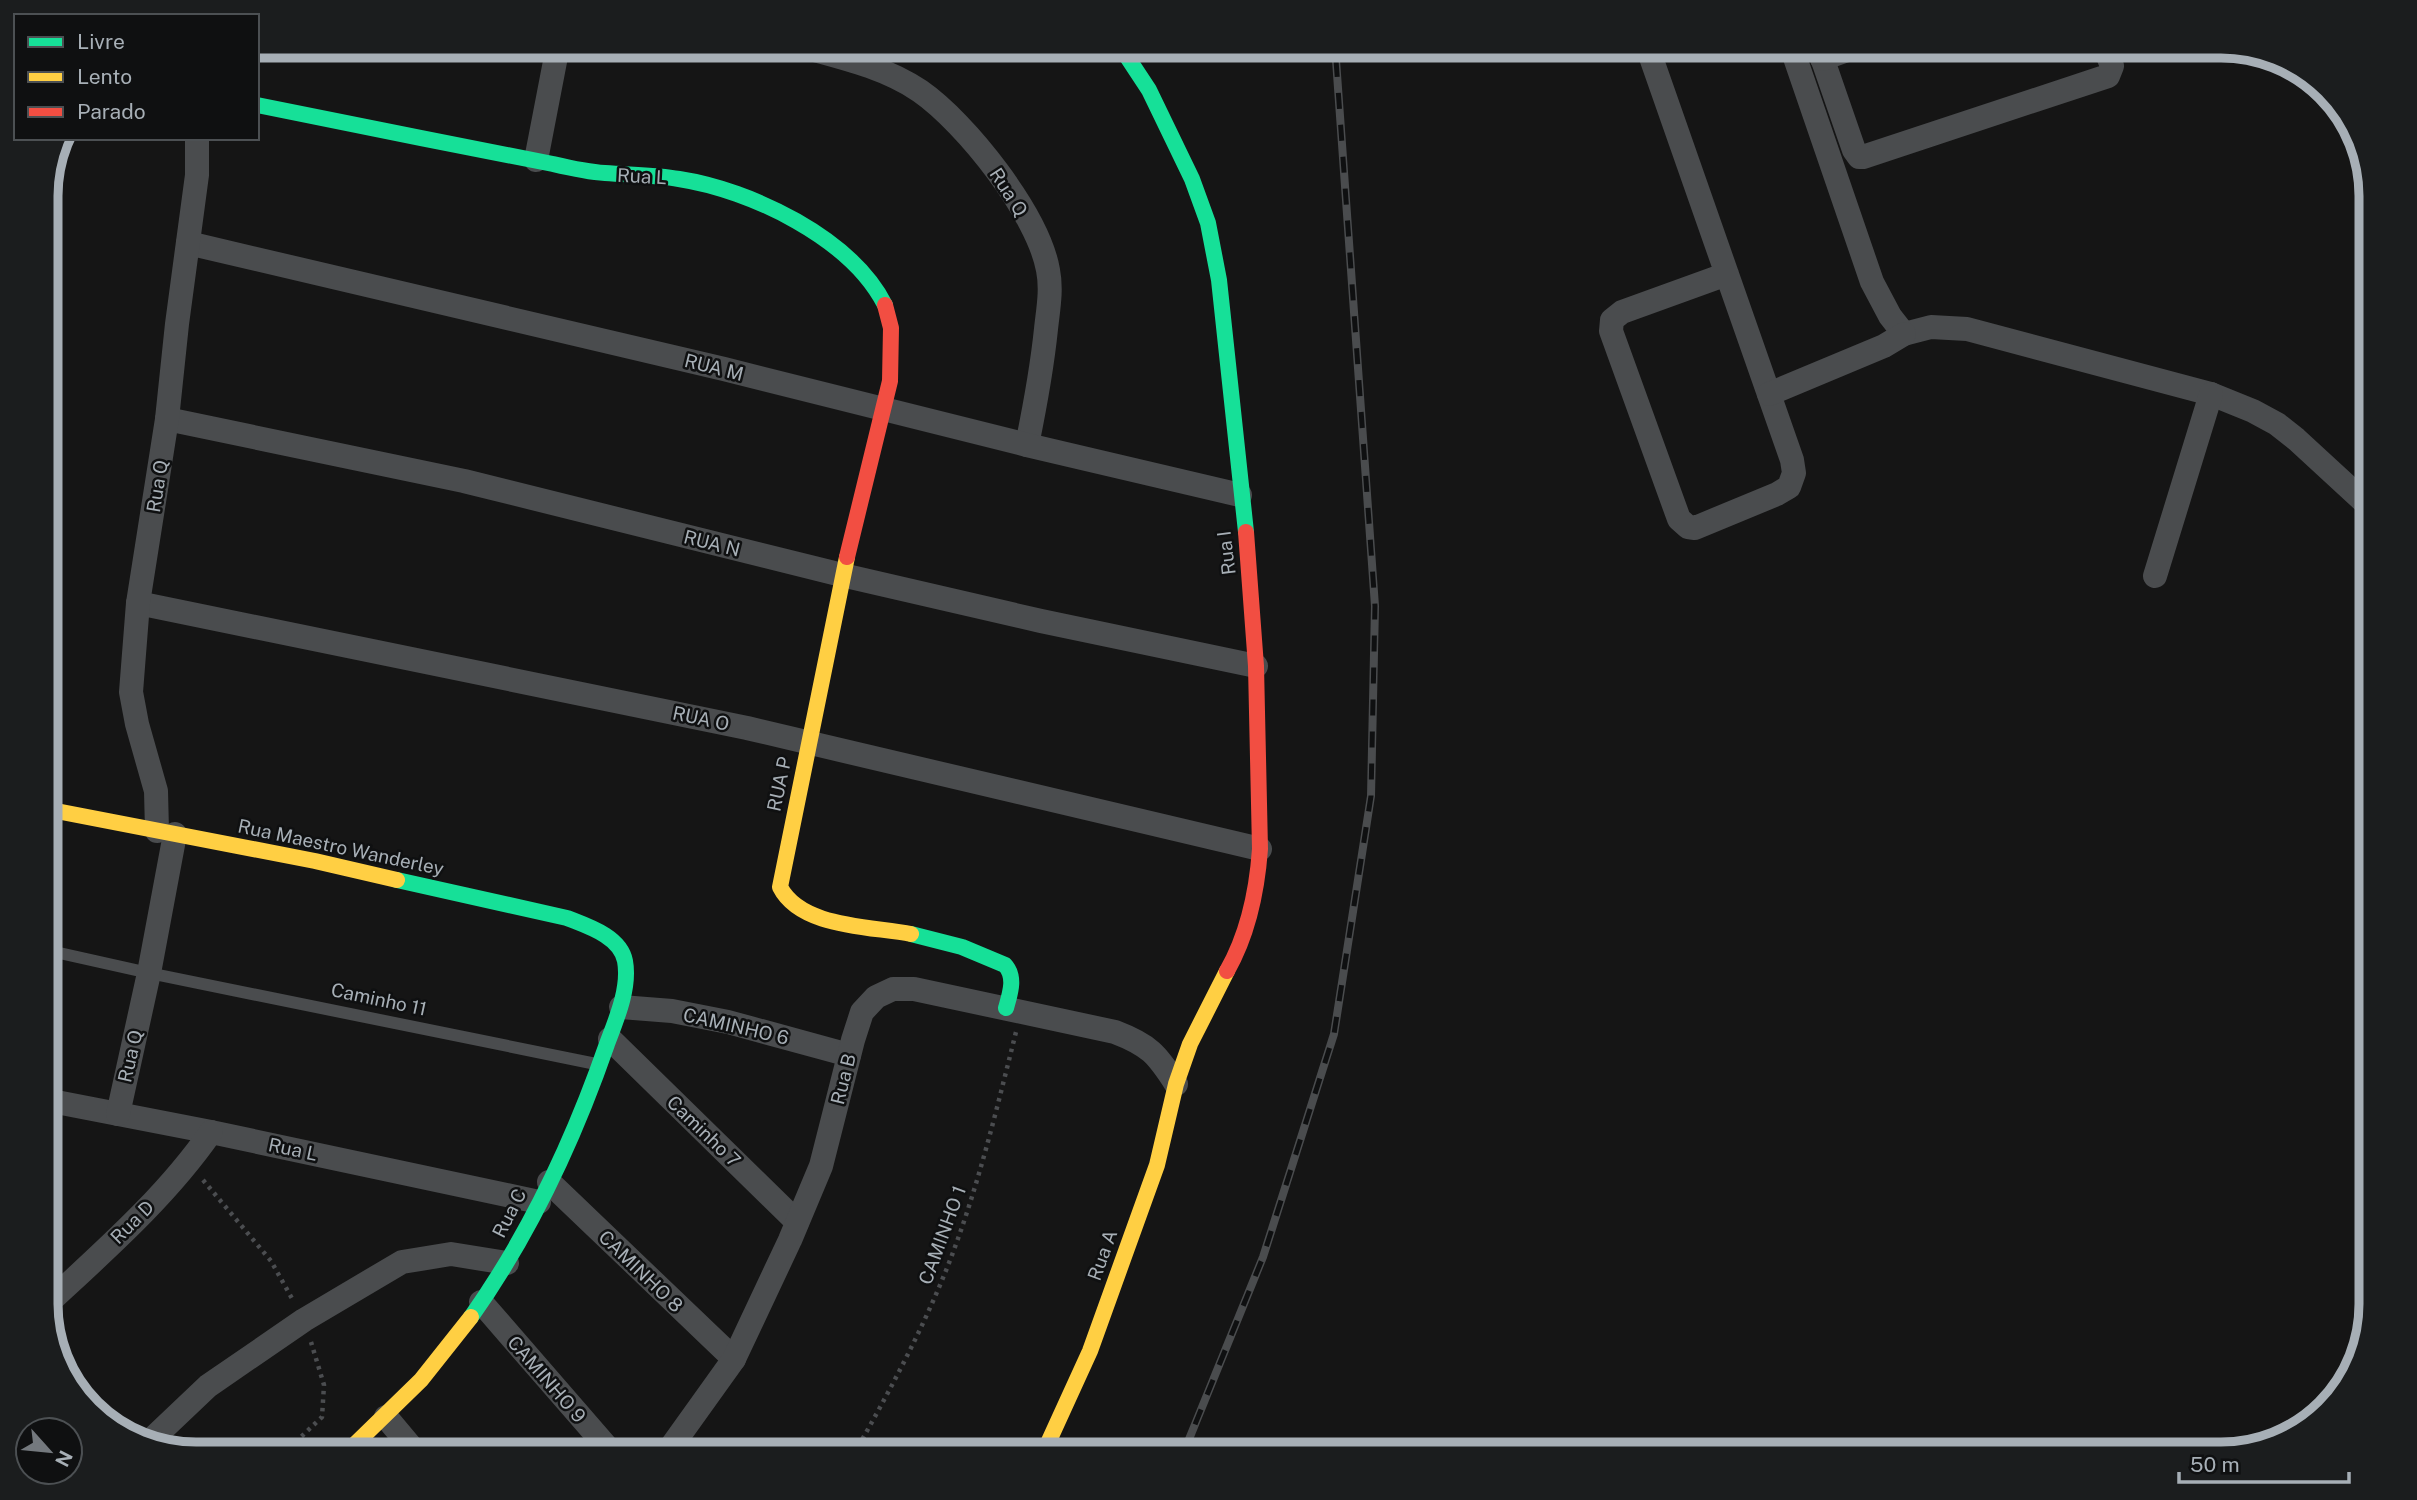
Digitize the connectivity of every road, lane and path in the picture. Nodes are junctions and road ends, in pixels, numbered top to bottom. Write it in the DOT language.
graph roads {
  1 [pos="556,58"];
  2 [pos="839,58"];
  3 [pos="1128,58"];
  4 [pos="1651,58"];
  5 [pos="1795,58"];
  6 [pos="1822,58"];
  7 [pos="2109,58"];
  8 [pos="259,105"];
  9 [pos="197,140"];
  10 [pos="536,160"];
  11 [pos="188,243"];
  12 [pos="1727,274"];
  13 [pos="1903,334"];
  14 [pos="1769,394"];
  15 [pos="2211,394"];
  16 [pos="884,409"];
  17 [pos="167,419"];
  18 [pos="1027,445"];
  19 [pos="1240,495"];
  20 [pos="2359,497"];
  21 [pos="842,575"];
  22 [pos="2155,576"];
  23 [pos="138,603"];
  24 [pos="1256,666"];
  25 [pos="810,742"];
  26 [pos="58,811"];
  27 [pos="166,832"];
  28 [pos="1260,849"];
  29 [pos="619,948"];
  30 [pos="58,953"];
  31 [pos="149,974"];
  32 [pos="621,1007"];
  33 [pos="1013,1009"];
  34 [pos="610,1039"];
  35 [pos="849,1055"];
  36 [pos="600,1065"];
  37 [pos="1180,1074"];
  38 [pos="58,1102"];
  39 [pos="118,1114"];
  40 [pos="211,1132"];
  41 [pos="189,1163"];
  42 [pos="544,1192"];
  43 [pos="797,1222"];
  44 [pos="507,1263"];
  45 [pos="58,1293"];
  46 [pos="481,1302"];
  47 [pos="304,1320"];
  48 [pos="734,1359"];
  49 [pos="386,1417"];
  50 [pos="155,1436"];
  51 [pos="296,1442"];
  52 [pos="358,1442"];
  53 [pos="407,1442"];
  54 [pos="603,1442"];
  55 [pos="675,1442"];
  56 [pos="860,1442"];
  57 [pos="1048,1442"];
  1 -- 10 [label="street"];
  2 -- 18 [label="street, Rua Q"];
  3 -- 19 [label="street, Rua I"];
  4 -- 12 [label="street"];
  5 -- 13 [label="street"];
  6 -- 7 [label="street"];
  8 -- 10 [label="street, Rua L"];
  9 -- 11 [label="street, Rua Q"];
  10 -- 16 [label="street, Rua L"];
  11 -- 16 [label="street, RUA M"];
  11 -- 17 [label="street, Rua Q"];
  12 -- 14 [label="street"];
  12 -- 14 [label="street"];
  13 -- 14 [label="street"];
  13 -- 15 [label="street"];
  15 -- 20 [label="street"];
  15 -- 22 [label="street"];
  16 -- 18 [label="street, RUA M"];
  16 -- 21 [label="street, RUA P"];
  17 -- 21 [label="street, RUA N"];
  17 -- 23 [label="street, Rua Q"];
  18 -- 19 [label="street, RUA M"];
  19 -- 24 [label="street, Rua I"];
  21 -- 24 [label="street, RUA N"];
  21 -- 25 [label="street, RUA P"];
  23 -- 25 [label="street, RUA O"];
  23 -- 27 [label="street, Rua Q"];
  24 -- 28 [label="street, Rua I"];
  25 -- 28 [label="street, RUA O"];
  25 -- 33 [label="street, RUA P"];
  26 -- 27 [label="street, Rua Maestro Wanderley"];
  27 -- 29 [label="street, Rua Maestro Wanderley"];
  27 -- 31 [label="street, Rua Q"];
  28 -- 37 [label="street, Rua I"];
  29 -- 32 [label="street, Rua C"];
  30 -- 31 [label="lane, Caminho 11"];
  31 -- 36 [label="lane, Caminho 11"];
  31 -- 39 [label="street, Rua Q"];
  32 -- 34 [label="street, Rua C"];
  32 -- 35 [label="street, CAMINHO 6"];
  33 -- 35 [label="street, Rua B"];
  33 -- 37 [label="street, Rua B"];
  33 -- 56 [label="path, CAMINHO 1"];
  34 -- 36 [label="street, Rua C"];
  34 -- 43 [label="street, Caminho 7"];
  35 -- 43 [label="street, Rua B"];
  36 -- 42 [label="street, Rua C"];
  37 -- 57 [label="street, Rua A"];
  38 -- 39 [label="street, Rua L"];
  39 -- 40 [label="street, Rua L"];
  40 -- 41 [label="street, Rua D"];
  40 -- 42 [label="street, Rua L"];
  41 -- 45 [label="street, Rua D"];
  41 -- 47 [label="path"];
  42 -- 44 [label="street, Rua C"];
  42 -- 48 [label="street, CAMINHO 8"];
  43 -- 48 [label="street, Rua B"];
  44 -- 46 [label="street, Rua C"];
  44 -- 47 [label="street"];
  46 -- 49 [label="street, Rua C"];
  46 -- 54 [label="street, CAMINHO 9"];
  47 -- 50 [label="street"];
  47 -- 51 [label="path"];
  48 -- 55 [label="street, Rua B"];
  49 -- 52 [label="street, Rua C"];
  49 -- 53 [label="street"];
}
